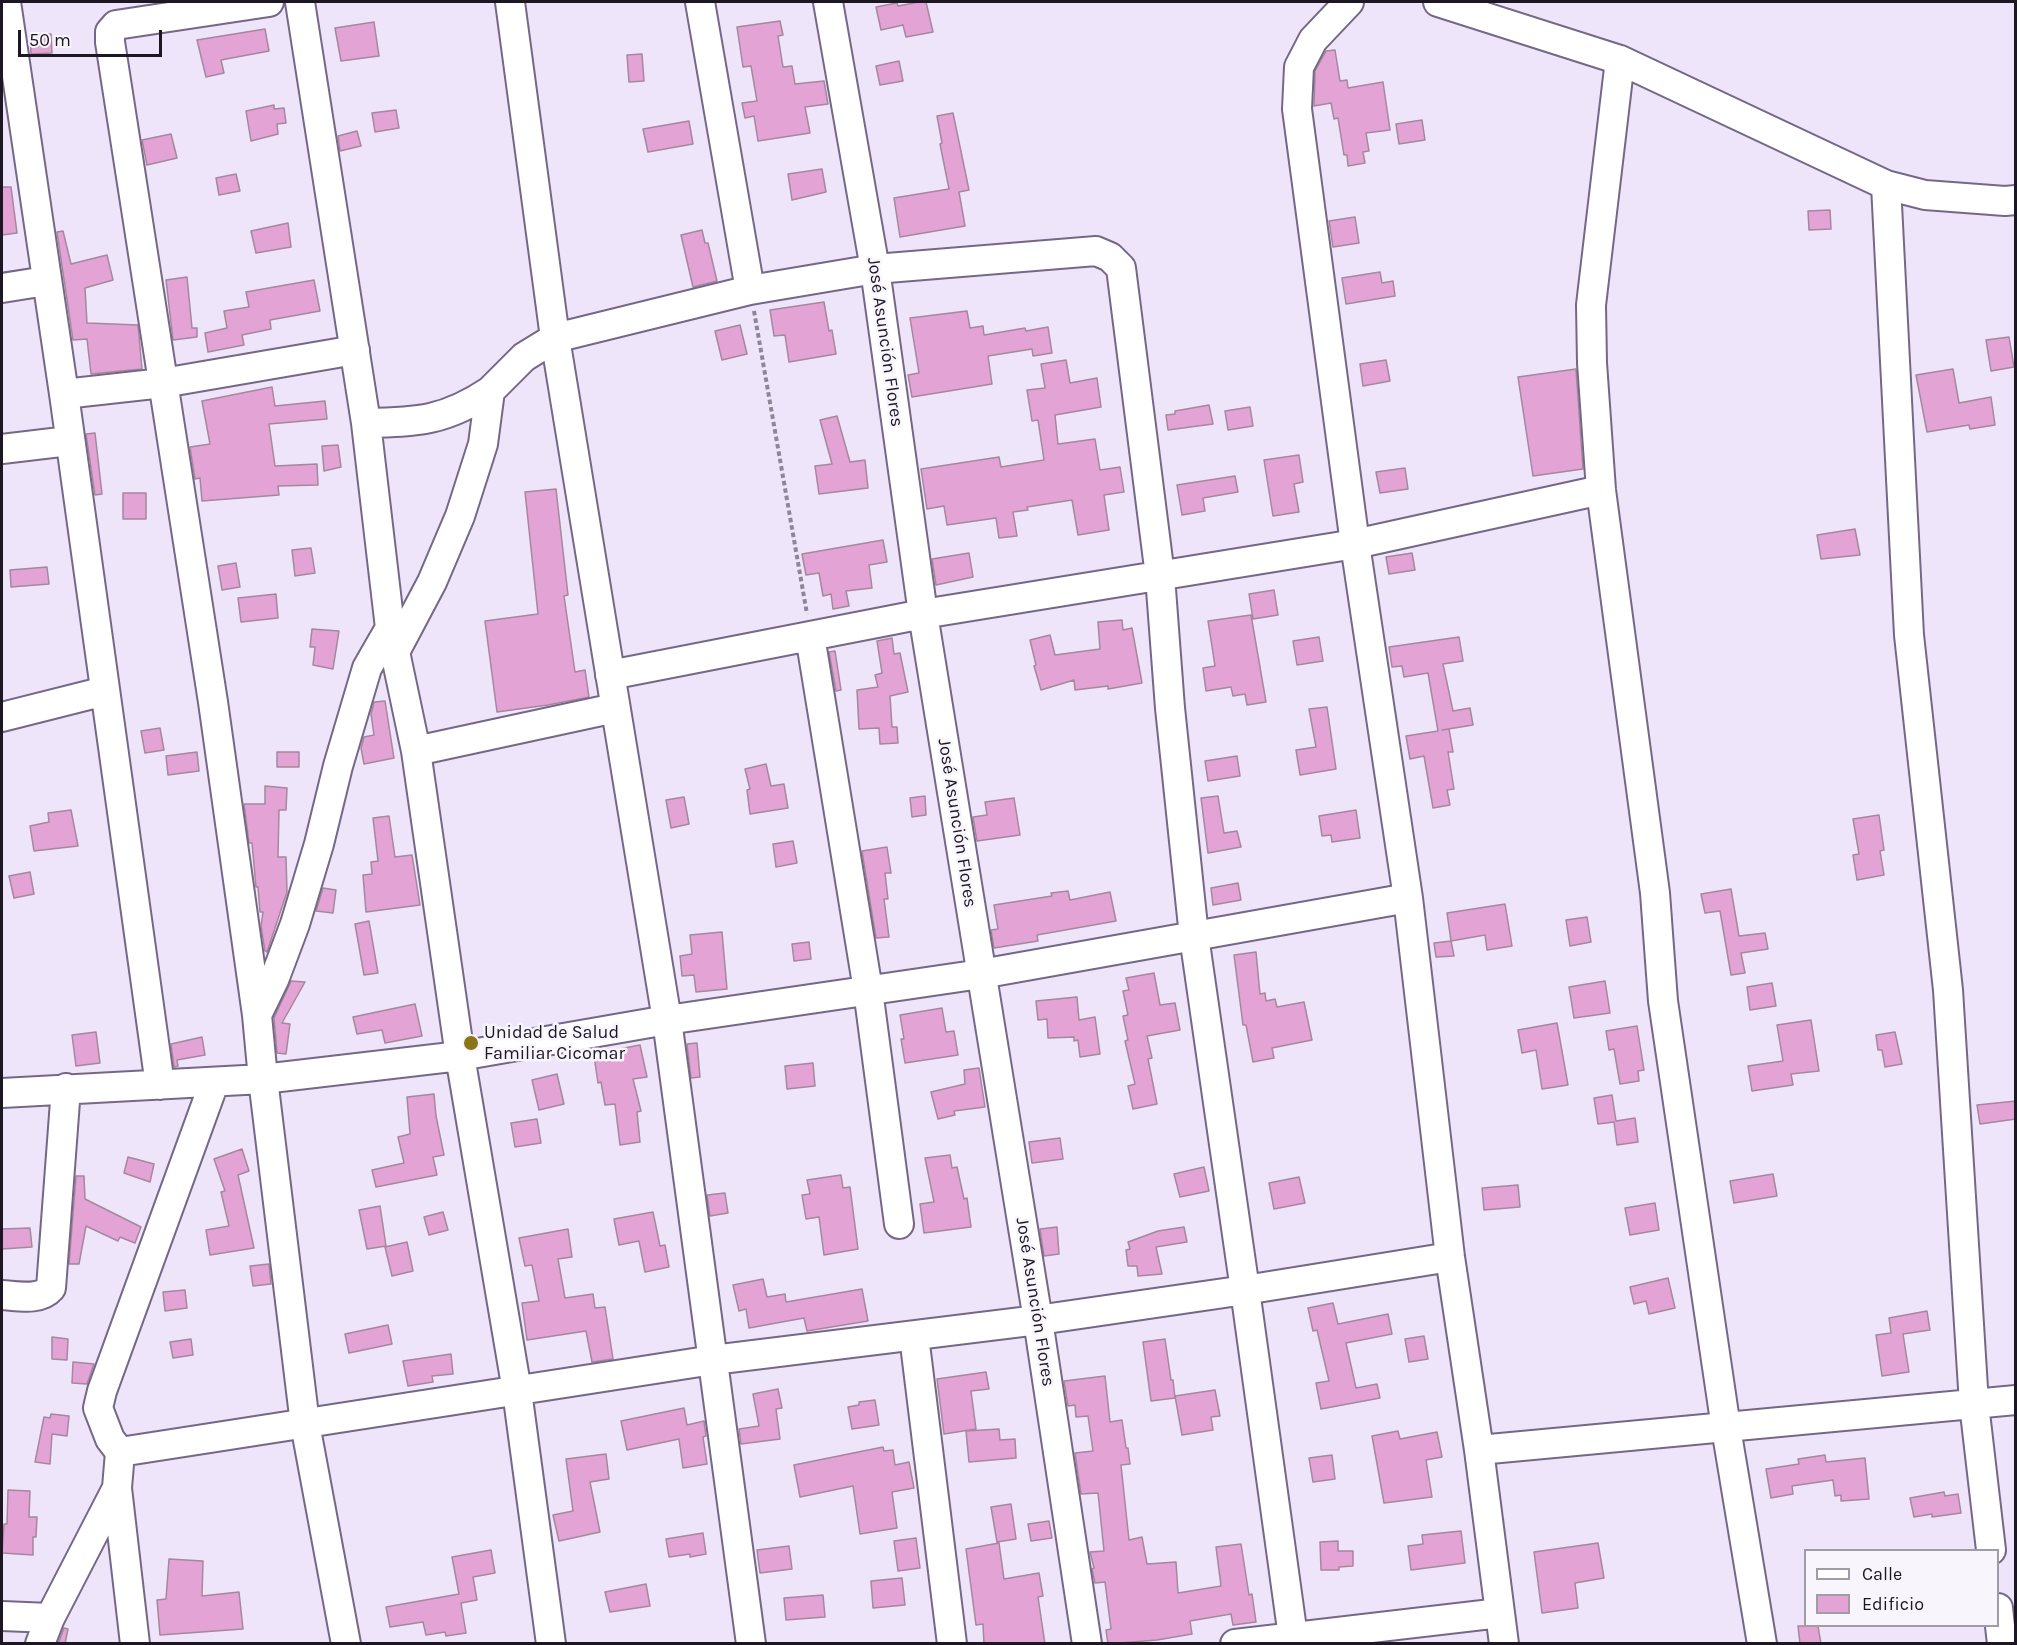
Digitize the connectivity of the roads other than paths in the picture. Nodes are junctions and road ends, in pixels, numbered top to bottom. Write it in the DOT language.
graph roads {
  1 [pos="6,2"];
  2 [pos="269,2"];
  3 [pos="300,2"];
  4 [pos="510,2"];
  5 [pos="700,2"];
  6 [pos="828,2"];
  7 [pos="1349,2"];
  8 [pos="1438,2"];
  9 [pos="1620,60"];
  10 [pos="1886,185"];
  11 [pos="2016,200"];
  12 [pos="875,269"];
  13 [pos="46,281"];
  14 [pos="2,288"];
  15 [pos="750,290"];
  16 [pos="555,338"];
  17 [pos="355,350"];
  18 [pos="163,383"];
  19 [pos="490,391"];
  20 [pos="64,394"];
  21 [pos="366,423"];
  22 [pos="69,441"];
  23 [pos="2,449"];
  24 [pos="1601,490"];
  25 [pos="1355,544"];
  26 [pos="1160,576"];
  27 [pos="923,614"];
  28 [pos="810,636"];
  29 [pos="393,640"];
  30 [pos="610,675"];
  31 [pos="105,691"];
  32 [pos="615,708"];
  33 [pos="2,717"];
  34 [pos="416,751"];
  35 [pos="1408,898"];
  36 [pos="1194,936"];
  37 [pos="981,974"];
  38 [pos="868,990"];
  39 [pos="257,1015"];
  40 [pos="667,1020"];
  41 [pos="460,1056"];
  42 [pos="263,1080"];
  43 [pos="214,1083"];
  44 [pos="160,1085"];
  45 [pos="66,1088"];
  46 [pos="2,1093"];
  47 [pos="899,1224"];
  48 [pos="1450,1257"];
  49 [pos="1245,1290"];
  50 [pos="2,1295"];
  51 [pos="1038,1320"];
  52 [pos="914,1336"];
  53 [pos="713,1360"];
  54 [pos="517,1391"];
  55 [pos="2016,1400"];
  56 [pos="1974,1404"];
  57 [pos="305,1424"];
  58 [pos="1726,1428"];
  59 [pos="1479,1450"];
  60 [pos="120,1452"];
  61 [pos="117,1488"];
  62 [pos="1991,1549"];
  63 [pos="1500,1613"];
  64 [pos="2,1616"];
  65 [pos="1999,1617"];
  66 [pos="45,1631"];
  67 [pos="1293,1640"];
  68 [pos="135,1644"];
  69 [pos="346,1644"];
  70 [pos="551,1644"];
  71 [pos="751,1644"];
  72 [pos="952,1644"];
  73 [pos="1087,1644"];
  74 [pos="1235,1644"];
  75 [pos="1504,1644"];
  76 [pos="1762,1644"];
  77 [pos="2002,1644"];
  1 -- 13 [label="street"];
  2 -- 18 [label="street"];
  3 -- 17 [label="street"];
  4 -- 16 [label="street"];
  5 -- 15 [label="street"];
  6 -- 12 [label="street, José Asunción Flores"];
  7 -- 25 [label="street"];
  8 -- 9 [label="street"];
  9 -- 10 [label="street"];
  9 -- 24 [label="street"];
  10 -- 11 [label="street"];
  10 -- 56 [label="street"];
  12 -- 15 [label="street"];
  12 -- 26 [label="street"];
  12 -- 27 [label="street, José Asunción Flores"];
  13 -- 14 [label="street"];
  13 -- 20 [label="street"];
  15 -- 16 [label="street"];
  16 -- 19 [label="street"];
  16 -- 30 [label="street"];
  17 -- 18 [label="street"];
  17 -- 21 [label="street"];
  18 -- 20 [label="street"];
  18 -- 39 [label="street"];
  19 -- 21 [label="street"];
  19 -- 29 [label="street"];
  20 -- 22 [label="street"];
  21 -- 29 [label="street"];
  22 -- 23 [label="street"];
  22 -- 31 [label="street"];
  24 -- 25 [label="street"];
  24 -- 58 [label="street"];
  25 -- 26 [label="street"];
  25 -- 35 [label="street"];
  26 -- 27 [label="street"];
  26 -- 36 [label="street"];
  27 -- 28 [label="street"];
  27 -- 37 [label="street, José Asunción Flores"];
  28 -- 30 [label="street"];
  28 -- 38 [label="street"];
  29 -- 34 [label="street"];
  29 -- 39 [label="street"];
  30 -- 32 [label="street"];
  31 -- 33 [label="street"];
  31 -- 44 [label="street"];
  32 -- 34 [label="street"];
  32 -- 40 [label="street"];
  34 -- 41 [label="street"];
  35 -- 36 [label="street"];
  35 -- 48 [label="street"];
  36 -- 37 [label="street"];
  36 -- 49 [label="street"];
  37 -- 38 [label="street"];
  37 -- 51 [label="street, José Asunción Flores"];
  38 -- 40 [label="street"];
  38 -- 47 [label="street"];
  39 -- 42 [label="street"];
  40 -- 41 [label="street"];
  40 -- 53 [label="street"];
  41 -- 42 [label="street"];
  41 -- 54 [label="street"];
  42 -- 43 [label="street"];
  42 -- 57 [label="street"];
  43 -- 44 [label="street"];
  43 -- 60 [label="street"];
  44 -- 45 [label="street"];
  45 -- 46 [label="street"];
  45 -- 50 [label="street"];
  48 -- 49 [label="street"];
  48 -- 59 [label="street"];
  49 -- 51 [label="street"];
  49 -- 67 [label="street"];
  51 -- 52 [label="street"];
  51 -- 73 [label="street, José Asunción Flores"];
  52 -- 53 [label="street"];
  52 -- 72 [label="street"];
  53 -- 54 [label="street"];
  53 -- 71 [label="street"];
  54 -- 57 [label="street"];
  54 -- 70 [label="street"];
  55 -- 56 [label="street"];
  56 -- 58 [label="street"];
  56 -- 62 [label="street"];
  57 -- 60 [label="street"];
  57 -- 69 [label="street"];
  58 -- 59 [label="street"];
  58 -- 76 [label="street"];
  59 -- 63 [label="street"];
  60 -- 61 [label="street"];
  61 -- 66 [label="street"];
  61 -- 68 [label="street"];
  63 -- 67 [label="street"];
  63 -- 75 [label="street"];
  64 -- 66 [label="street"];
  65 -- 77 [label="street"];
  67 -- 74 [label="street"];
}
